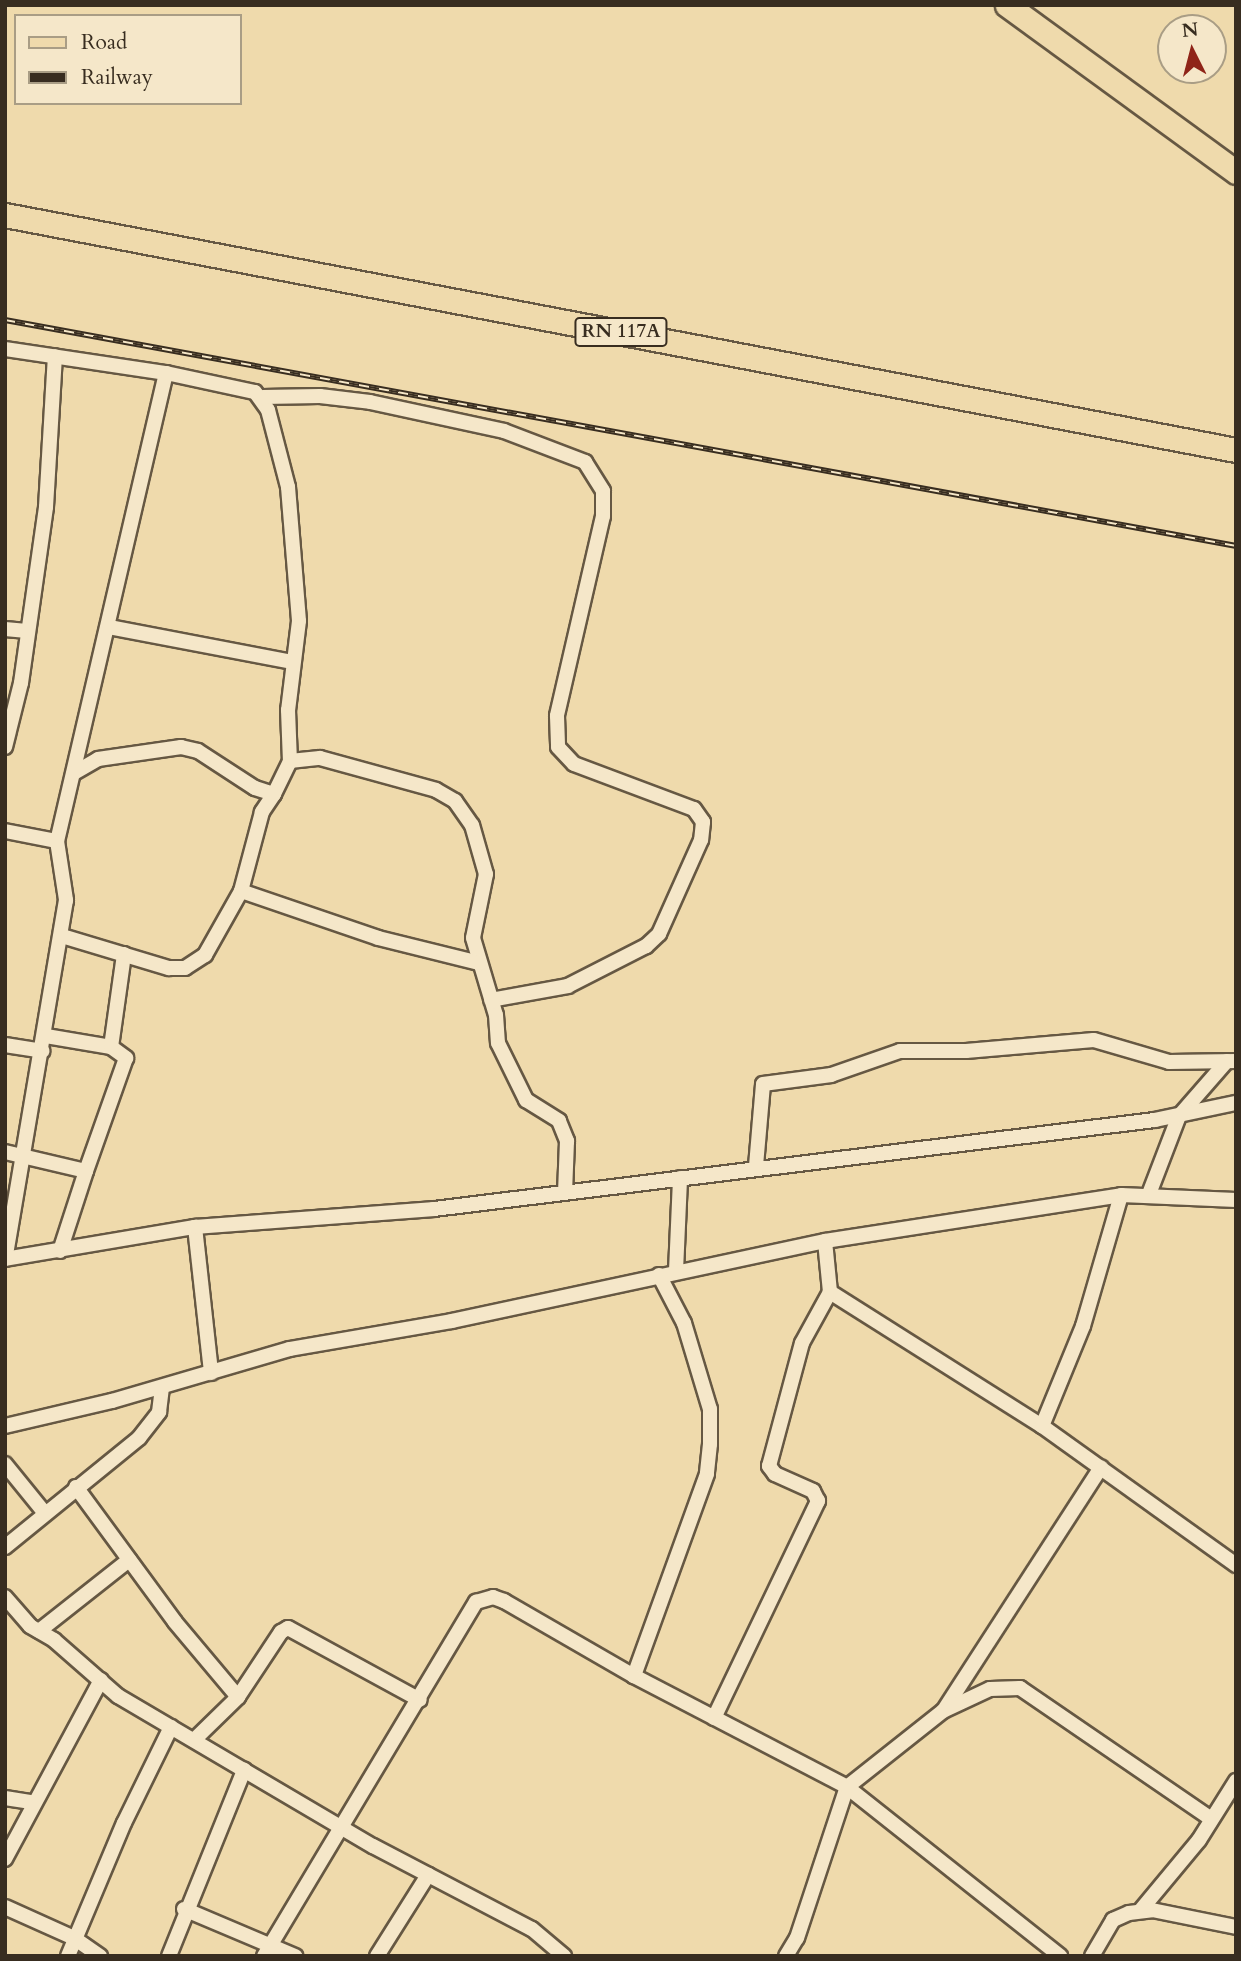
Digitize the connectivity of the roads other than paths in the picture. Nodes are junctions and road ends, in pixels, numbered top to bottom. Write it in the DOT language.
graph roads {
  1 [pos="1007,5"];
  2 [pos="1236,172"];
  3 [pos="5,215"];
  4 [pos="5,349"];
  5 [pos="55,356"];
  6 [pos="166,373"];
  7 [pos="263,397"];
  8 [pos="1236,450"];
  9 [pos="109,627"];
  10 [pos="5,629"];
  11 [pos="27,631"];
  12 [pos="292,662"];
  13 [pos="5,747"];
  14 [pos="290,761"];
  15 [pos="74,773"];
  16 [pos="274,794"];
  17 [pos="5,831"];
  18 [pos="57,841"];
  19 [pos="241,891"];
  20 [pos="62,936"];
  21 [pos="124,954"];
  22 [pos="479,963"];
  23 [pos="491,1000"];
  24 [pos="46,1036"];
  25 [pos="5,1045"];
  26 [pos="111,1046"];
  27 [pos="43,1051"];
  28 [pos="1231,1061"];
  29 [pos="1236,1103"];
  30 [pos="1178,1116"];
  31 [pos="5,1152"];
  32 [pos="22,1156"];
  33 [pos="755,1166"];
  34 [pos="86,1171"];
  35 [pos="680,1178"];
  36 [pos="565,1192"];
  37 [pos="1149,1194"];
  38 [pos="1121,1195"];
  39 [pos="1236,1200"];
  40 [pos="195,1227"];
  41 [pos="825,1241"];
  42 [pos="60,1251"];
  43 [pos="5,1259"];
  44 [pos="676,1271"];
  45 [pos="659,1275"];
  46 [pos="830,1292"];
  47 [pos="211,1373"];
  48 [pos="162,1387"];
  49 [pos="5,1426"];
  50 [pos="1042,1426"];
  51 [pos="5,1464"];
  52 [pos="1101,1467"];
  53 [pos="76,1487"];
  54 [pos="44,1512"];
  55 [pos="5,1546"];
  56 [pos="129,1560"];
  57 [pos="1236,1565"];
  58 [pos="5,1597"];
  59 [pos="39,1631"];
  60 [pos="634,1676"];
  61 [pos="101,1681"];
  62 [pos="238,1697"];
  63 [pos="420,1700"];
  64 [pos="943,1711"];
  65 [pos="714,1718"];
  66 [pos="171,1727"];
  67 [pos="194,1740"];
  68 [pos="244,1770"];
  69 [pos="1236,1781"];
  70 [pos="847,1787"];
  71 [pos="5,1798"];
  72 [pos="35,1803"];
  73 [pos="1211,1819"];
  74 [pos="341,1828"];
  75 [pos="5,1858"];
  76 [pos="428,1875"];
  77 [pos="5,1907"];
  78 [pos="184,1909"];
  79 [pos="1140,1910"];
  80 [pos="1236,1927"];
  81 [pos="74,1938"];
  82 [pos="267,1950"];
  83 [pos="68,1956"];
  84 [pos="100,1956"];
  85 [pos="169,1956"];
  86 [pos="295,1956"];
  87 [pos="377,1956"];
  88 [pos="564,1956"];
  89 [pos="786,1956"];
  90 [pos="1060,1956"];
  91 [pos="1092,1956"];
  1 -- 2 [label="main road"];
  3 -- 8 [label="main road, RN 117A"];
  4 -- 5 [label="street"];
  5 -- 6 [label="street"];
  5 -- 11 [label="street"];
  6 -- 7 [label="street"];
  6 -- 9 [label="street"];
  7 -- 12 [label="street"];
  7 -- 23 [label="street"];
  9 -- 12 [label="street"];
  9 -- 15 [label="street"];
  10 -- 11 [label="street"];
  11 -- 13 [label="street"];
  12 -- 14 [label="street"];
  14 -- 16 [label="street"];
  14 -- 22 [label="street"];
  15 -- 16 [label="street"];
  15 -- 18 [label="street"];
  16 -- 19 [label="street"];
  17 -- 18 [label="street"];
  18 -- 20 [label="street"];
  19 -- 21 [label="street"];
  19 -- 22 [label="street"];
  20 -- 21 [label="street"];
  20 -- 24 [label="street"];
  21 -- 26 [label="street"];
  22 -- 23 [label="street"];
  23 -- 36 [label="street"];
  24 -- 26 [label="street"];
  24 -- 27 [label="street"];
  25 -- 27 [label="street"];
  26 -- 34 [label="street"];
  27 -- 32 [label="street"];
  28 -- 30 [label="street"];
  28 -- 33 [label="street"];
  29 -- 30 [label="street"];
  30 -- 33 [label="street"];
  30 -- 37 [label="street"];
  31 -- 32 [label="street"];
  32 -- 34 [label="street"];
  32 -- 43 [label="street"];
  33 -- 35 [label="street"];
  34 -- 42 [label="street"];
  35 -- 36 [label="street"];
  35 -- 44 [label="street"];
  36 -- 40 [label="street"];
  37 -- 38 [label="street"];
  37 -- 39 [label="street"];
  38 -- 41 [label="street"];
  38 -- 50 [label="street"];
  40 -- 42 [label="street"];
  40 -- 47 [label="street"];
  41 -- 44 [label="street"];
  41 -- 46 [label="street"];
  42 -- 43 [label="street"];
  44 -- 45 [label="street"];
  45 -- 47 [label="street"];
  45 -- 60 [label="street"];
  46 -- 50 [label="street"];
  46 -- 65 [label="street"];
  47 -- 48 [label="street"];
  48 -- 49 [label="street"];
  48 -- 53 [label="street"];
  50 -- 52 [label="street"];
  51 -- 54 [label="street"];
  52 -- 57 [label="street"];
  52 -- 64 [label="street"];
  53 -- 54 [label="street"];
  53 -- 56 [label="street"];
  54 -- 55 [label="street"];
  56 -- 59 [label="street"];
  56 -- 62 [label="street"];
  58 -- 59 [label="street"];
  59 -- 61 [label="street"];
  60 -- 63 [label="street"];
  60 -- 65 [label="street"];
  61 -- 66 [label="street"];
  61 -- 72 [label="street"];
  62 -- 63 [label="street"];
  62 -- 67 [label="street"];
  63 -- 74 [label="street"];
  64 -- 70 [label="street"];
  64 -- 73 [label="street"];
  65 -- 70 [label="street"];
  66 -- 67 [label="street"];
  66 -- 81 [label="street"];
  67 -- 68 [label="street"];
  68 -- 74 [label="street"];
  68 -- 78 [label="street"];
  69 -- 73 [label="street"];
  70 -- 89 [label="street"];
  70 -- 90 [label="street"];
  71 -- 72 [label="street"];
  72 -- 75 [label="street"];
  73 -- 79 [label="street"];
  74 -- 76 [label="street"];
  74 -- 82 [label="street"];
  76 -- 87 [label="street"];
  76 -- 88 [label="street"];
  77 -- 81 [label="street"];
  78 -- 82 [label="street"];
  78 -- 85 [label="street"];
  79 -- 80 [label="street"];
  79 -- 91 [label="street"];
  81 -- 83 [label="street"];
  81 -- 84 [label="street"];
  82 -- 86 [label="street"];
}
